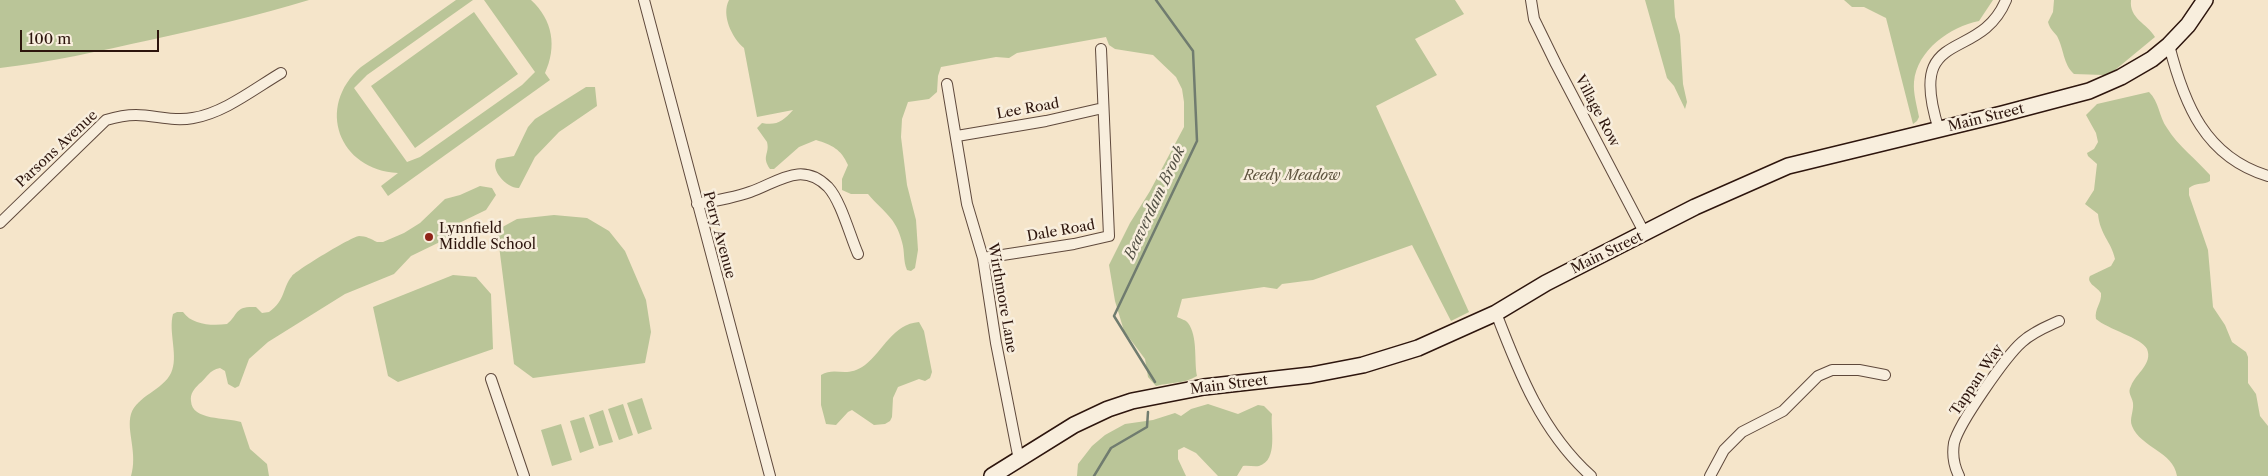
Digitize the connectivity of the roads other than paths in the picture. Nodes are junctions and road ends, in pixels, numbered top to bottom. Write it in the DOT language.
graph roads {
  1 [pos="644,0"];
  2 [pos="1531,0"];
  3 [pos="2006,0"];
  4 [pos="2205,0"];
  5 [pos="2170,45"];
  6 [pos="1101,50"];
  7 [pos="281,73"];
  8 [pos="947,84"];
  9 [pos="1103,108"];
  10 [pos="1939,130"];
  11 [pos="957,136"];
  12 [pos="2268,176"];
  13 [pos="697,204"];
  14 [pos="0,223"];
  15 [pos="1645,234"];
  16 [pos="858,254"];
  17 [pos="983,258"];
  18 [pos="1496,313"];
  19 [pos="2059,321"];
  20 [pos="1885,375"];
  21 [pos="491,379"];
  22 [pos="1019,460"];
  23 [pos="524,476"];
  24 [pos="770,476"];
  25 [pos="992,476"];
  26 [pos="1591,476"];
  27 [pos="1710,476"];
  28 [pos="1959,476"];
  1 -- 13 [label="street, Perry Avenue"];
  2 -- 15 [label="street, Village Row"];
  3 -- 10 [label="street"];
  4 -- 5 [label="street, Main Street"];
  5 -- 10 [label="street, Main Street"];
  5 -- 12 [label="street"];
  6 -- 9 [label="street"];
  7 -- 14 [label="street, Parsons Avenue"];
  8 -- 11 [label="street, Wirthmore Lane"];
  9 -- 11 [label="street, Lee Road"];
  9 -- 17 [label="street, Dale Road"];
  10 -- 15 [label="street, Main Street"];
  11 -- 17 [label="street, Wirthmore Lane"];
  13 -- 16 [label="street"];
  13 -- 24 [label="street, Perry Avenue"];
  15 -- 18 [label="street, Main Street"];
  17 -- 22 [label="street, Wirthmore Lane"];
  18 -- 22 [label="street, Main Street"];
  18 -- 26 [label="street"];
  19 -- 28 [label="street, Tappan Way"];
  20 -- 27 [label="street"];
  21 -- 23 [label="street"];
  22 -- 25 [label="street, Main Street"];
}
